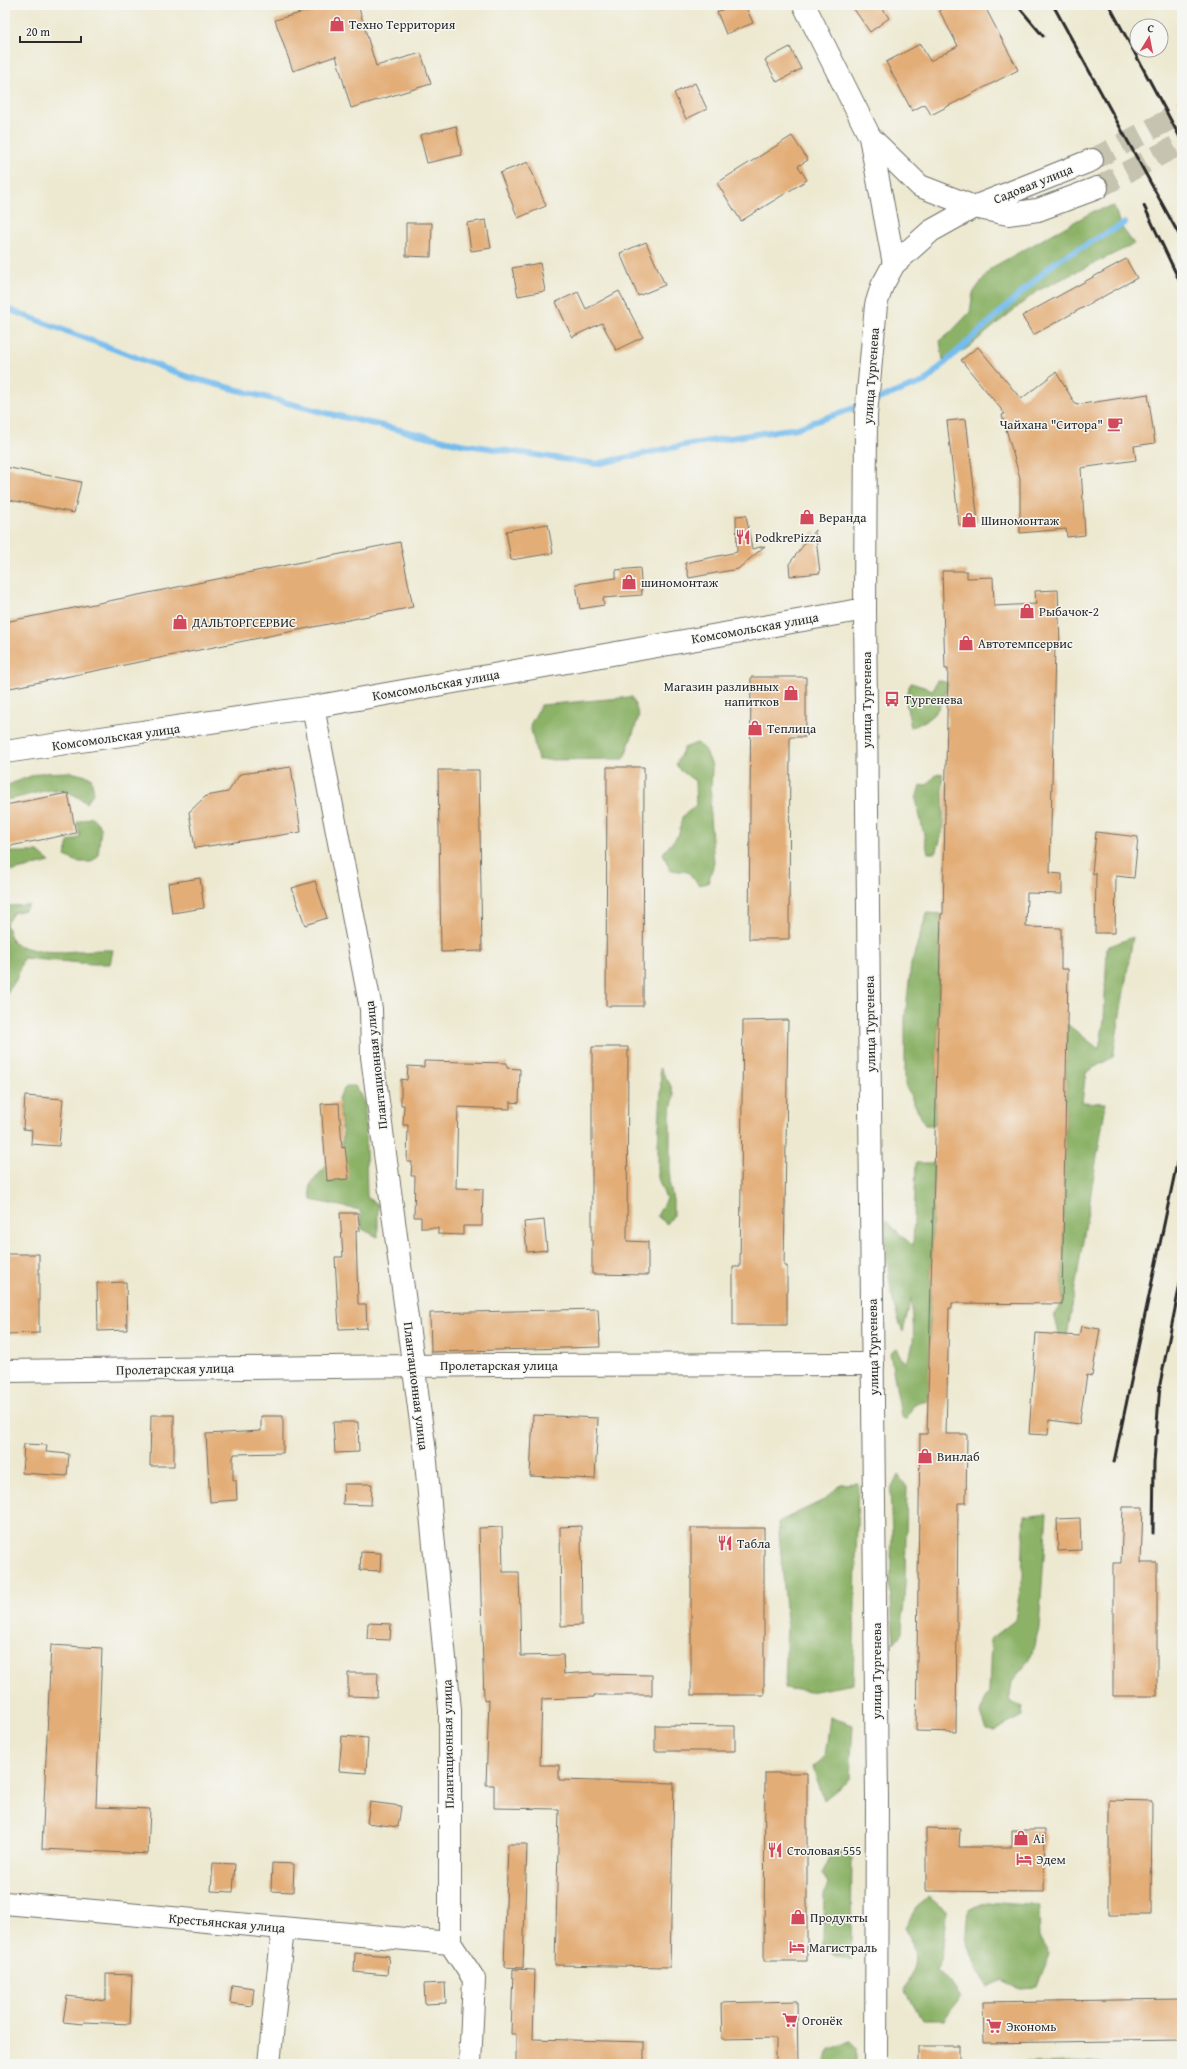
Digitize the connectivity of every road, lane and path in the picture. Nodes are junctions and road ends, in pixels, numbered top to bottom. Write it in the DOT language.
graph roads {
  1 [pos="804,5"];
  2 [pos="870,137"];
  3 [pos="1092,160"];
  4 [pos="1097,188"];
  5 [pos="974,207"];
  6 [pos="894,264"];
  7 [pos="865,609"];
  8 [pos="313,707"];
  9 [pos="5,752"];
  10 [pos="873,1364"];
  11 [pos="413,1366"];
  12 [pos="5,1371"];
  13 [pos="5,1903"];
  14 [pos="282,1928"];
  15 [pos="450,1943"];
  16 [pos="269,2064"];
  17 [pos="470,2064"];
  18 [pos="876,2064"];
  1 -- 2 [label="street"];
  2 -- 5 [label="street"];
  2 -- 6 [label="street"];
  3 -- 5 [label="street, Садовая улица"];
  4 -- 5 [label="street, Садовая улица"];
  5 -- 6 [label="street, Садовая улица"];
  6 -- 7 [label="street, улица Тургенева"];
  7 -- 8 [label="street, Комсомольская улица"];
  7 -- 10 [label="street, улица Тургенева"];
  8 -- 9 [label="street, Комсомольская улица"];
  8 -- 11 [label="street, Плантационная улица"];
  10 -- 11 [label="street, Пролетарская улица"];
  10 -- 18 [label="street, улица Тургенева"];
  11 -- 12 [label="street, Пролетарская улица"];
  11 -- 15 [label="street, Плантационная улица"];
  13 -- 14 [label="street, Крестьянская улица"];
  14 -- 15 [label="street, Крестьянская улица"];
  14 -- 16 [label="street"];
  15 -- 17 [label="street"];
}
